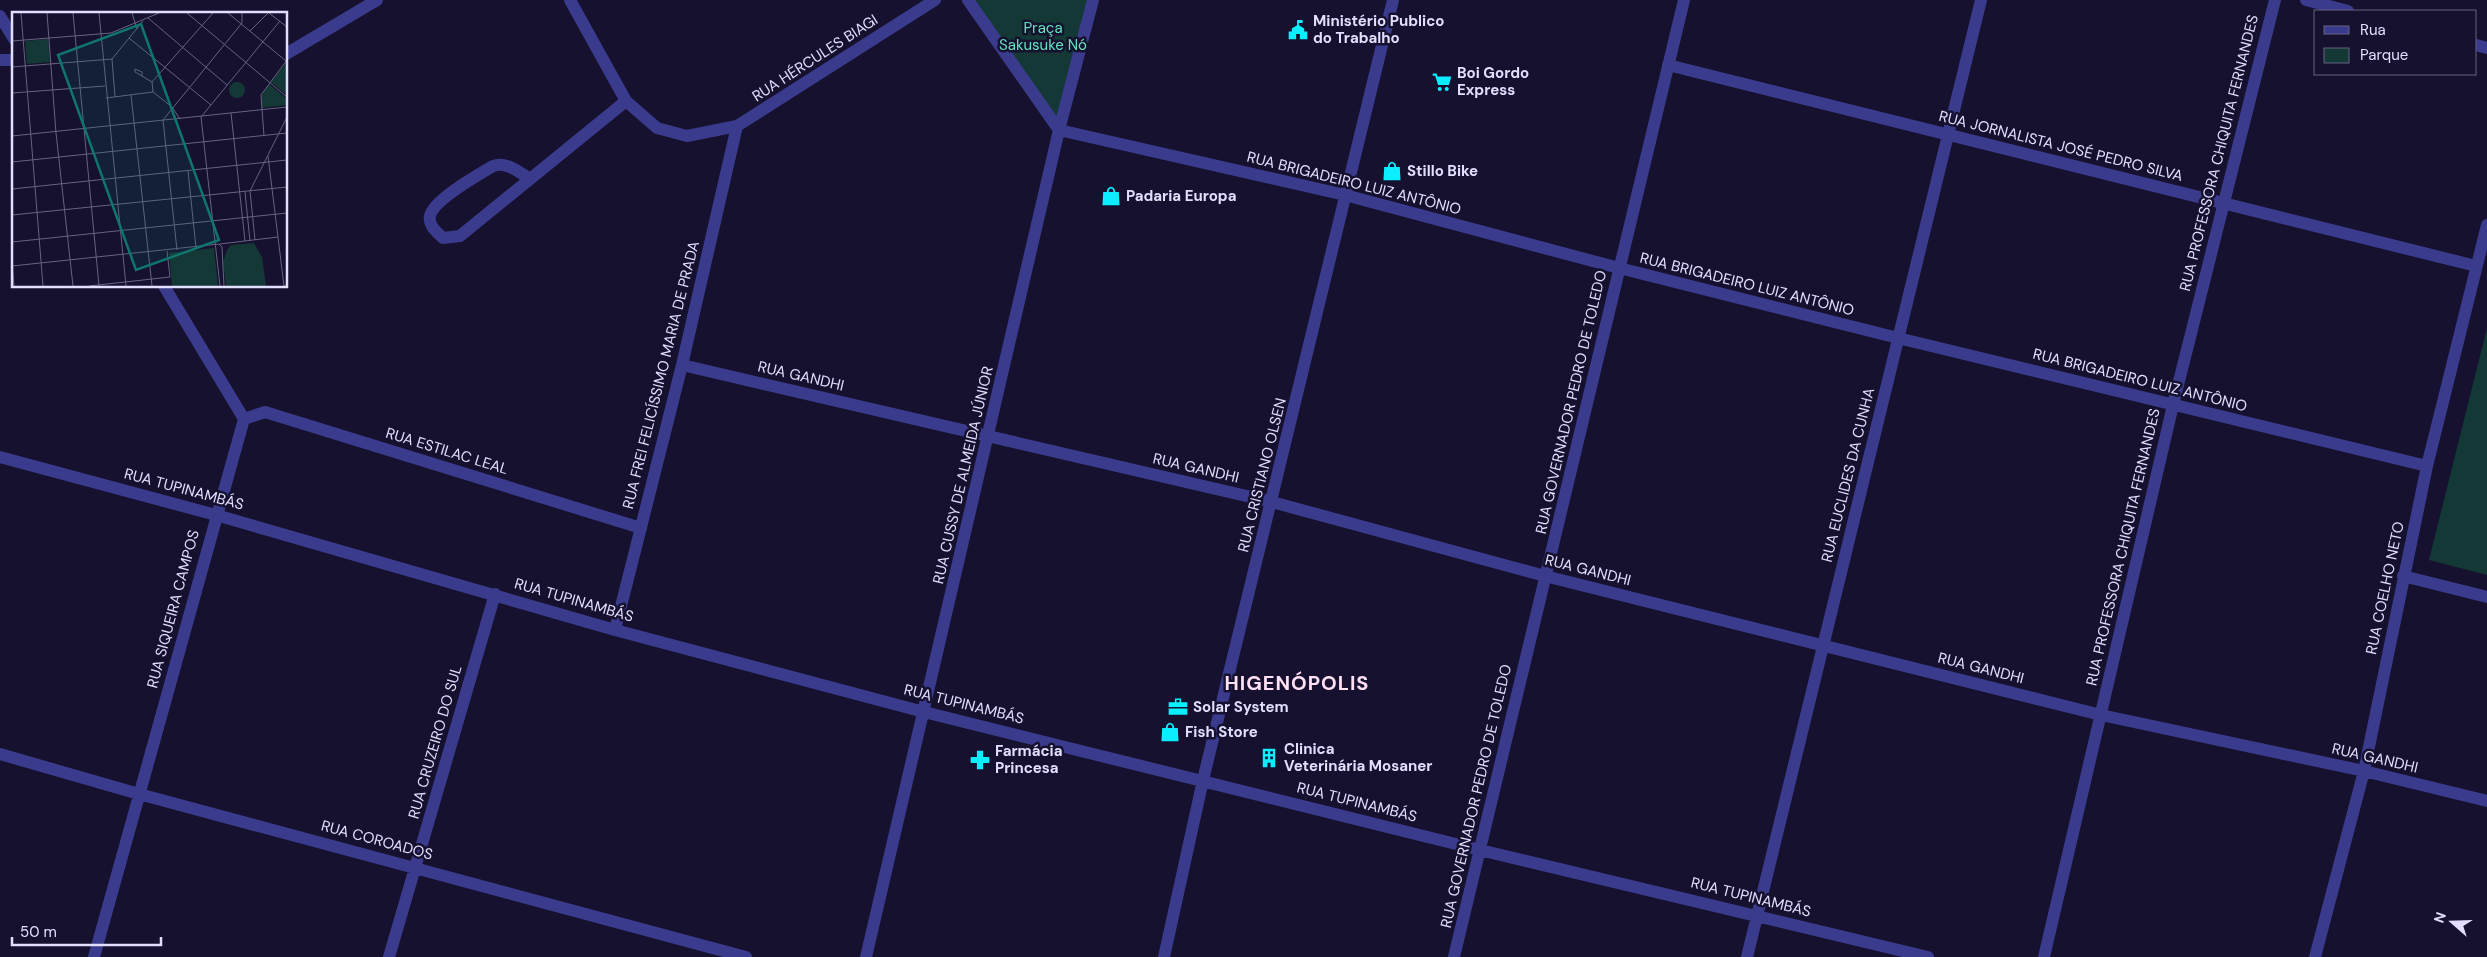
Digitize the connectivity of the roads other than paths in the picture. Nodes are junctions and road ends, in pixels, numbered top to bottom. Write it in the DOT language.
graph roads {
  1 [pos="377,0"];
  2 [pos="570,0"];
  3 [pos="935,0"];
  4 [pos="968,0"];
  5 [pos="1093,0"];
  6 [pos="1393,0"];
  7 [pos="1684,0"];
  8 [pos="1981,0"];
  9 [pos="2275,0"];
  10 [pos="2306,0"];
  11 [pos="2344,10"];
  12 [pos="0,16"];
  13 [pos="12,36"];
  14 [pos="288,53"];
  15 [pos="1668,65"];
  16 [pos="626,101"];
  17 [pos="737,126"];
  18 [pos="1060,130"];
  19 [pos="1948,135"];
  20 [pos="530,179"];
  21 [pos="1345,195"];
  22 [pos="2223,203"];
  23 [pos="2487,225"];
  24 [pos="2476,266"];
  25 [pos="1619,268"];
  26 [pos="165,288"];
  27 [pos="1898,338"];
  28 [pos="682,365"];
  29 [pos="2173,405"];
  30 [pos="244,419"];
  31 [pos="988,437"];
  32 [pos="0,457"];
  33 [pos="2427,466"];
  34 [pos="1272,502"];
  35 [pos="216,515"];
  36 [pos="641,528"];
  37 [pos="1545,576"];
  38 [pos="2403,576"];
  39 [pos="494,594"];
  40 [pos="2487,597"];
  41 [pos="615,630"];
  42 [pos="1823,646"];
  43 [pos="924,712"];
  44 [pos="2101,715"];
  45 [pos="0,754"];
  46 [pos="2364,771"];
  47 [pos="1203,780"];
  48 [pos="139,794"];
  49 [pos="2487,801"];
  50 [pos="1480,850"];
  51 [pos="416,867"];
  52 [pos="1758,915"];
  53 [pos="94,957"];
  54 [pos="389,957"];
  55 [pos="746,957"];
  56 [pos="866,957"];
  57 [pos="1164,957"];
  58 [pos="1454,957"];
  59 [pos="1747,957"];
  60 [pos="1928,957"];
  61 [pos="2044,957"];
  62 [pos="2315,957"];
  1 -- 14 [label="street"];
  2 -- 16 [label="street"];
  3 -- 17 [label="street, RUA HÉRCULES BIAGI"];
  4 -- 18 [label="street"];
  5 -- 18 [label="street, RUA CUSSY DE ALMEIDA JÚNIOR"];
  6 -- 21 [label="street, RUA CRISTIANO OLSEN"];
  7 -- 15 [label="street, RUA GOVERNADOR PEDRO DE TOLEDO"];
  8 -- 19 [label="street, RUA EUCLIDES DA CUNHA"];
  9 -- 22 [label="street, RUA PROFESSORA CHIQUITA FERNANDES"];
  10 -- 11 [label="street"];
  12 -- 13 [label="street"];
  15 -- 19 [label="street, RUA JORNALISTA JOSÉ PEDRO SILVA"];
  15 -- 25 [label="street, RUA GOVERNADOR PEDRO DE TOLEDO"];
  16 -- 17 [label="street"];
  16 -- 20 [label="street"];
  17 -- 28 [label="street, RUA FREI FELICÍSSIMO MARIA DE PRADA"];
  18 -- 21 [label="street, RUA BRIGADEIRO LUIZ ANTÔNIO"];
  18 -- 31 [label="street, RUA CUSSY DE ALMEIDA JÚNIOR"];
  19 -- 22 [label="street, RUA JORNALISTA JOSÉ PEDRO SILVA"];
  19 -- 27 [label="street, RUA EUCLIDES DA CUNHA"];
  20 -- 20 [label="street"];
  21 -- 25 [label="street, RUA BRIGADEIRO LUIZ ANTÔNIO"];
  21 -- 34 [label="street, RUA CRISTIANO OLSEN"];
  22 -- 24 [label="street, RUA JORNALISTA JOSÉ PEDRO SILVA"];
  22 -- 29 [label="street, RUA PROFESSORA CHIQUITA FERNANDES"];
  23 -- 24 [label="street, RUA COELHO NETO"];
  24 -- 33 [label="street, RUA COELHO NETO"];
  25 -- 27 [label="street, RUA BRIGADEIRO LUIZ ANTÔNIO"];
  25 -- 37 [label="street, RUA GOVERNADOR PEDRO DE TOLEDO"];
  26 -- 30 [label="street"];
  27 -- 29 [label="street, RUA BRIGADEIRO LUIZ ANTÔNIO"];
  27 -- 42 [label="street, RUA EUCLIDES DA CUNHA"];
  28 -- 31 [label="street, RUA GANDHI"];
  28 -- 36 [label="street, RUA FREI FELICÍSSIMO MARIA DE PRADA"];
  29 -- 33 [label="street, RUA BRIGADEIRO LUIZ ANTÔNIO"];
  29 -- 44 [label="street, RUA PROFESSORA CHIQUITA FERNANDES"];
  30 -- 35 [label="street, RUA SIQUEIRA CAMPOS"];
  30 -- 36 [label="street, RUA ESTILAC LEAL"];
  31 -- 34 [label="street, RUA GANDHI"];
  31 -- 43 [label="street, RUA CUSSY DE ALMEIDA JÚNIOR"];
  32 -- 35 [label="street, RUA TUPINAMBÁS"];
  33 -- 38 [label="street, RUA COELHO NETO"];
  34 -- 37 [label="street, RUA GANDHI"];
  34 -- 47 [label="street, RUA CRISTIANO OLSEN"];
  35 -- 39 [label="street, RUA TUPINAMBÁS"];
  35 -- 48 [label="street, RUA SIQUEIRA CAMPOS"];
  36 -- 41 [label="street, RUA FREI FELICÍSSIMO MARIA DE PRADA"];
  37 -- 42 [label="street, RUA GANDHI"];
  37 -- 50 [label="street, RUA GOVERNADOR PEDRO DE TOLEDO"];
  38 -- 40 [label="street"];
  38 -- 46 [label="street, RUA COELHO NETO"];
  39 -- 41 [label="street, RUA TUPINAMBÁS"];
  39 -- 51 [label="street, RUA CRUZEIRO DO SUL"];
  41 -- 43 [label="street, RUA TUPINAMBÁS"];
  42 -- 44 [label="street, RUA GANDHI"];
  42 -- 52 [label="street, RUA EUCLIDES DA CUNHA"];
  43 -- 47 [label="street, RUA TUPINAMBÁS"];
  43 -- 56 [label="street, RUA CUSSY DE ALMEIDA JÚNIOR"];
  44 -- 46 [label="street, RUA GANDHI"];
  44 -- 61 [label="street, RUA PROFESSORA CHIQUITA FERNANDES"];
  45 -- 48 [label="street, RUA COROADOS"];
  46 -- 49 [label="street, RUA GANDHI"];
  46 -- 62 [label="street, RUA COELHO NETO"];
  47 -- 50 [label="street, RUA TUPINAMBÁS"];
  47 -- 57 [label="street, RUA CRISTIANO OLSEN"];
  48 -- 51 [label="street, RUA COROADOS"];
  48 -- 53 [label="street, RUA SIQUEIRA CAMPOS"];
  50 -- 52 [label="street, RUA TUPINAMBÁS"];
  50 -- 58 [label="street, RUA GOVERNADOR PEDRO DE TOLEDO"];
  51 -- 54 [label="street, RUA CRUZEIRO DO SUL"];
  51 -- 55 [label="street, RUA COROADOS"];
  52 -- 59 [label="street, RUA EUCLIDES DA CUNHA"];
  52 -- 60 [label="street, RUA TUPINAMBÁS"];
}
